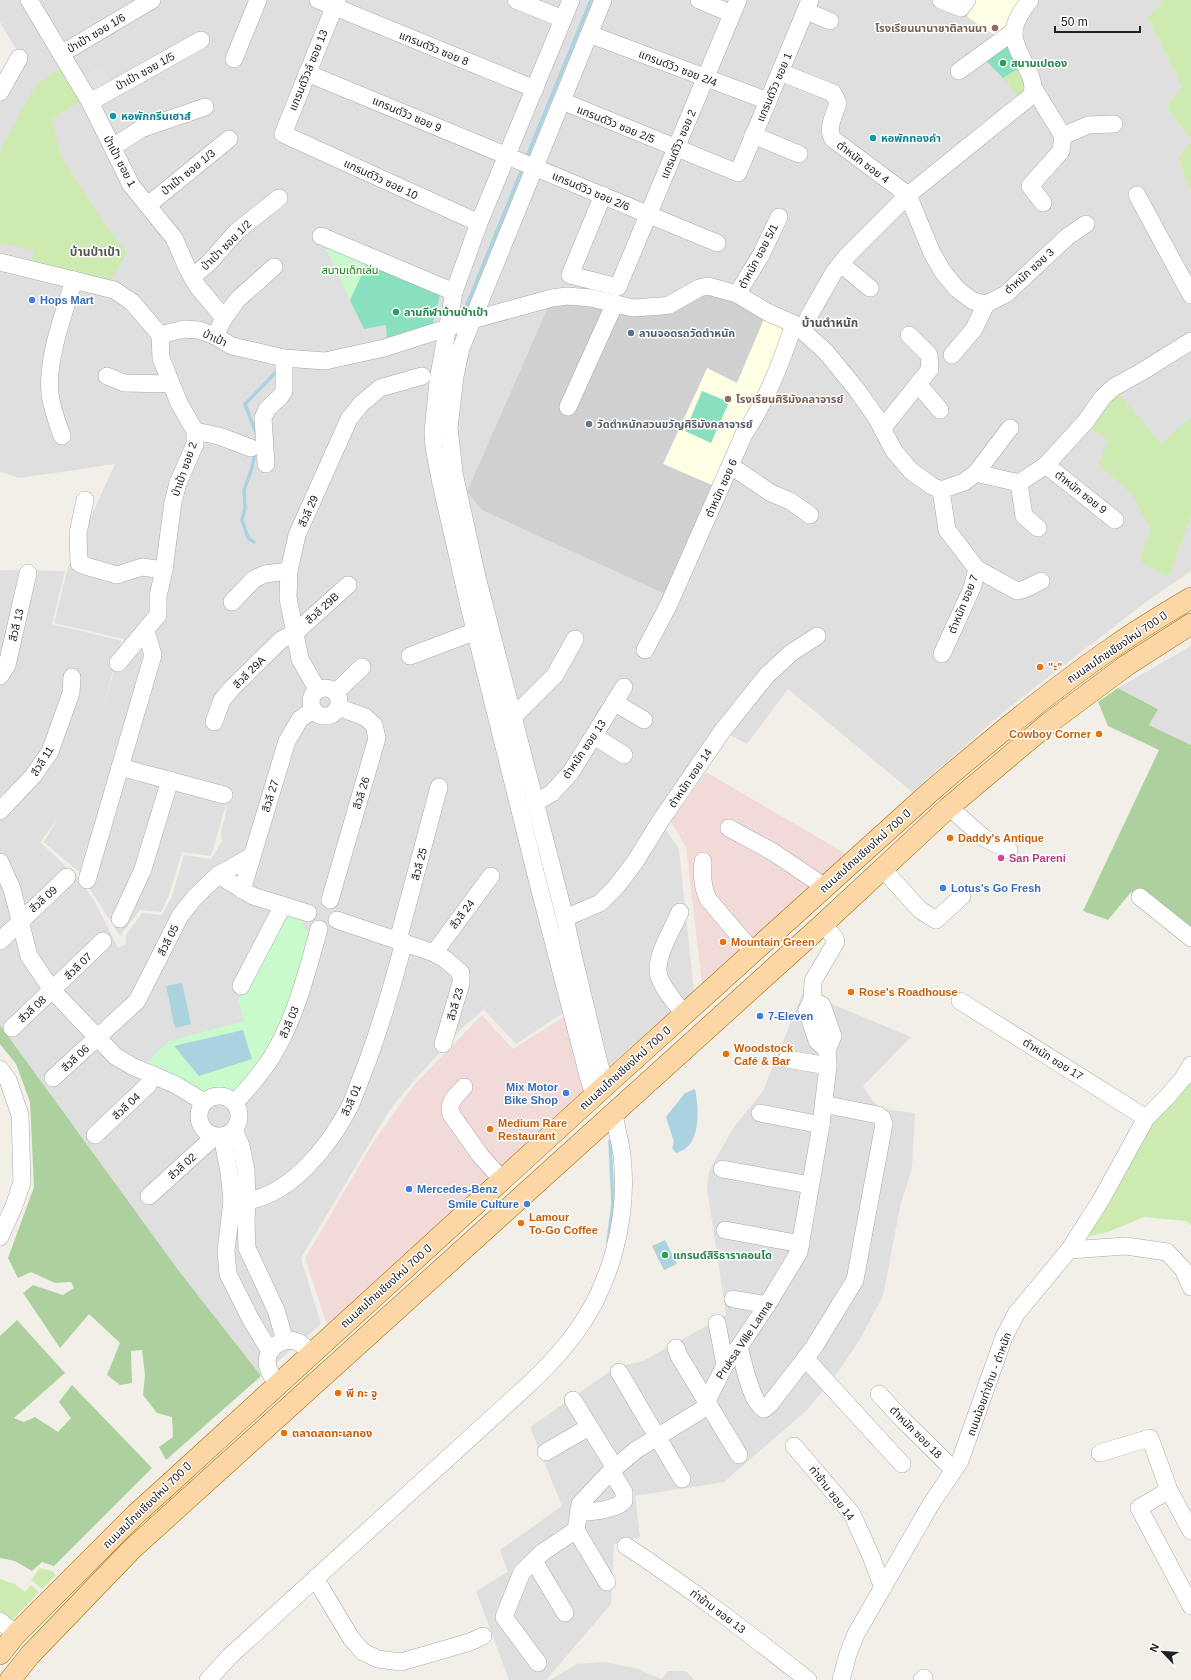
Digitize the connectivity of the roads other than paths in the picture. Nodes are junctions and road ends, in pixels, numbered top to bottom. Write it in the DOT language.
graph roads {
  1 [pos="152,0"];
  2 [pos="258,0"];
  3 [pos="318,0"];
  4 [pos="516,0"];
  5 [pos="571,0"];
  6 [pos="603,0"];
  7 [pos="699,0"];
  8 [pos="941,0"];
  9 [pos="967,0"];
  10 [pos="1030,0"];
  11 [pos="34,2"];
  12 [pos="335,3"];
  13 [pos="808,5"];
  14 [pos="735,7"];
  15 [pos="563,19"];
  16 [pos="830,21"];
  17 [pos="1014,31"];
  18 [pos="590,34"];
  19 [pos="201,40"];
  20 [pos="61,54"];
  21 [pos="18,58"];
  22 [pos="234,59"];
  23 [pos="959,71"];
  24 [pos="780,72"];
  25 [pos="307,73"];
  26 [pos="706,79"];
  27 [pos="534,89"];
  28 [pos="1034,89"];
  29 [pos="0,92"];
  30 [pos="562,101"];
  31 [pos="768,101"];
  32 [pos="90,102"];
  33 [pos="205,107"];
  34 [pos="1114,124"];
  35 [pos="283,134"];
  36 [pos="753,135"];
  37 [pos="1063,136"];
  38 [pos="229,139"];
  39 [pos="113,147"];
  40 [pos="676,148"];
  41 [pos="799,154"];
  42 [pos="520,161"];
  43 [pos="738,173"];
  44 [pos="603,195"];
  45 [pos="1137,195"];
  46 [pos="908,196"];
  47 [pos="279,198"];
  48 [pos="1043,203"];
  49 [pos="148,205"];
  50 [pos="648,215"];
  51 [pos="779,218"];
  52 [pos="479,223"];
  53 [pos="1086,224"];
  54 [pos="321,236"];
  55 [pos="717,243"];
  56 [pos="0,262"];
  57 [pos="841,264"];
  58 [pos="274,267"];
  59 [pos="192,277"];
  60 [pos="74,280"];
  61 [pos="870,288"];
  62 [pos="454,292"];
  63 [pos="737,294"];
  64 [pos="616,295"];
  65 [pos="1191,295"];
  66 [pos="986,304"];
  67 [pos="224,318"];
  68 [pos="472,320"];
  69 [pos="798,327"];
  70 [pos="446,329"];
  71 [pos="160,335"];
  72 [pos="909,335"];
  73 [pos="215,336"];
  74 [pos="1191,340"];
  75 [pos="952,355"];
  76 [pos="284,358"];
  77 [pos="107,376"];
  78 [pos="422,376"];
  79 [pos="171,384"];
  80 [pos="918,384"];
  81 [pos="568,407"];
  82 [pos="940,410"];
  83 [pos="882,428"];
  84 [pos="1010,428"];
  85 [pos="195,431"];
  86 [pos="62,436"];
  87 [pos="251,448"];
  88 [pos="266,464"];
  89 [pos="1046,465"];
  90 [pos="731,466"];
  91 [pos="976,473"];
  92 [pos="1019,483"];
  93 [pos="941,490"];
  94 [pos="85,500"];
  95 [pos="810,515"];
  96 [pos="1115,520"];
  97 [pos="1038,528"];
  98 [pos="977,569"];
  99 [pos="164,570"];
  100 [pos="289,571"];
  101 [pos="28,573"];
  102 [pos="1041,581"];
  103 [pos="348,585"];
  104 [pos="1191,585"];
  105 [pos="232,602"];
  106 [pos="1182,603"];
  107 [pos="1189,626"];
  108 [pos="146,631"];
  109 [pos="476,631"];
  110 [pos="296,632"];
  111 [pos="817,636"];
  112 [pos="575,639"];
  113 [pos="645,650"];
  114 [pos="942,654"];
  115 [pos="410,656"];
  116 [pos="118,663"];
  117 [pos="362,667"];
  118 [pos="0,676"];
  119 [pos="72,677"];
  120 [pos="624,687"];
  121 [pos="317,689"];
  122 [pos="337,700"];
  123 [pos="614,702"];
  124 [pos="313,710"];
  125 [pos="644,720"];
  126 [pos="214,722"];
  127 [pos="509,725"];
  128 [pos="594,736"];
  129 [pos="624,755"];
  130 [pos="120,767"];
  131 [pos="170,780"];
  132 [pos="440,787"];
  133 [pos="224,795"];
  134 [pos="535,803"];
  135 [pos="949,808"];
  136 [pos="0,810"];
  137 [pos="729,828"];
  138 [pos="1009,850"];
  139 [pos="252,856"];
  140 [pos="703,861"];
  141 [pos="0,862"];
  142 [pos="883,869"];
  143 [pos="218,875"];
  144 [pos="491,876"];
  145 [pos="67,877"];
  146 [pos="87,880"];
  147 [pos="825,887"];
  148 [pos="242,890"];
  149 [pos="962,896"];
  150 [pos="1140,897"];
  151 [pos="330,900"];
  152 [pos="283,906"];
  153 [pos="680,912"];
  154 [pos="308,913"];
  155 [pos="565,918"];
  156 [pos="120,919"];
  157 [pos="337,920"];
  158 [pos="19,921"];
  159 [pos="823,924"];
  160 [pos="319,929"];
  161 [pos="1191,938"];
  162 [pos="0,941"];
  163 [pos="401,941"];
  164 [pos="103,942"];
  165 [pos="753,952"];
  166 [pos="434,953"];
  167 [pos="241,986"];
  168 [pos="52,990"];
  169 [pos="960,1001"];
  170 [pos="684,1014"];
  171 [pos="12,1028"];
  172 [pos="97,1037"];
  173 [pos="443,1044"];
  174 [pos="827,1058"];
  175 [pos="788,1059"];
  176 [pos="1191,1066"];
  177 [pos="0,1069"];
  178 [pos="152,1074"];
  179 [pos="53,1078"];
  180 [pos="464,1087"];
  181 [pos="601,1090"];
  182 [pos="204,1102"];
  183 [pos="235,1103"];
  184 [pos="823,1104"];
  185 [pos="614,1113"];
  186 [pos="760,1114"];
  187 [pos="1146,1118"];
  188 [pos="821,1125"];
  189 [pos="223,1134"];
  190 [pos="95,1135"];
  191 [pos="722,1169"];
  192 [pos="502,1180"];
  193 [pos="810,1186"];
  194 [pos="149,1196"];
  195 [pos="240,1201"];
  196 [pos="725,1230"];
  197 [pos="0,1237"];
  198 [pos="800,1244"];
  199 [pos="1069,1250"];
  200 [pos="1191,1287"];
  201 [pos="733,1299"];
  202 [pos="767,1305"];
  203 [pos="276,1310"];
  204 [pos="251,1320"];
  205 [pos="717,1323"];
  206 [pos="284,1340"];
  207 [pos="739,1347"];
  208 [pos="676,1348"];
  209 [pos="270,1351"];
  210 [pos="312,1354"];
  211 [pos="805,1358"];
  212 [pos="725,1365"];
  213 [pos="619,1372"];
  214 [pos="278,1383"];
  215 [pos="879,1394"];
  216 [pos="573,1400"];
  217 [pos="706,1400"];
  218 [pos="589,1427"];
  219 [pos="658,1436"];
  220 [pos="794,1446"];
  221 [pos="546,1452"];
  222 [pos="1100,1453"];
  223 [pos="739,1455"];
  224 [pos="902,1464"];
  225 [pos="613,1469"];
  226 [pos="954,1470"];
  227 [pos="682,1479"];
  228 [pos="1169,1490"];
  229 [pos="578,1513"];
  230 [pos="576,1530"];
  231 [pos="1191,1531"];
  232 [pos="626,1546"];
  233 [pos="534,1561"];
  234 [pos="315,1578"];
  235 [pos="608,1582"];
  236 [pos="883,1588"];
  237 [pos="1191,1606"];
  238 [pos="565,1613"];
  239 [pos="0,1621"];
  240 [pos="16,1634"];
  241 [pos="483,1636"];
  242 [pos="1,1652"];
  243 [pos="538,1663"];
  244 [pos="10,1680"];
  245 [pos="208,1680"];
  246 [pos="808,1680"];
  247 [pos="841,1680"];
  1 -- 20 [label="street, ป่าเป้า ซอย 1/6"];
  2 -- 22 [label="street"];
  3 -- 12 [label="street"];
  4 -- 15 [label="street"];
  5 -- 15 [label="street"];
  6 -- 18 [label="street"];
  7 -- 14 [label="street"];
  8 -- 9 [label="street"];
  10 -- 17 [label="street"];
  11 -- 20 [label="street, ป่าเป้า ซอย 1"];
  12 -- 25 [label="street, แกรนด์วิวล์ ซอย 13"];
  12 -- 27 [label="street, แกรนด์วิว ซอย 8"];
  13 -- 16 [label="street"];
  13 -- 24 [label="street, แกรนด์วิว ซอย 1"];
  14 -- 26 [label="street, แกรนด์วิว ซอย 2"];
  15 -- 27 [label="street"];
  17 -- 23 [label="street"];
  17 -- 28 [label="street"];
  18 -- 26 [label="street, แกรนด์วิว ซอย 2/4"];
  18 -- 30 [label="street"];
  19 -- 32 [label="street, ป่าเป้า ซอย 1/5"];
  20 -- 32 [label="street, ป่าเป้า ซอย 1"];
  21 -- 29 [label="street"];
  24 -- 31 [label="street, แกรนด์วิว ซอย 1"];
  24 -- 46 [label="street, ตำหนัก ซอย 4"];
  25 -- 35 [label="street, แกรนด์วิวล์ ซอย 13"];
  25 -- 42 [label="street, แกรนด์วิว ซอย 9"];
  26 -- 31 [label="street, แกรนด์วิว ซอย 2/4"];
  26 -- 40 [label="street, แกรนด์วิว ซอย 2"];
  27 -- 42 [label="street"];
  28 -- 37 [label="street"];
  28 -- 46 [label="street, ตำหนัก ซอย 6"];
  30 -- 40 [label="street, แกรนด์วิว ซอย 2/5"];
  30 -- 42 [label="street"];
  31 -- 36 [label="street, แกรนด์วิว ซอย 1"];
  32 -- 39 [label="street, ป่าเป้า ซอย 1"];
  33 -- 39 [label="street"];
  34 -- 37 [label="street"];
  35 -- 52 [label="street, แกรนด์วิว ซอย 10"];
  36 -- 41 [label="street"];
  36 -- 43 [label="street, แกรนด์วิว ซอย 1"];
  37 -- 48 [label="street"];
  38 -- 49 [label="street, ป่าเป้า ซอย 1/3"];
  39 -- 49 [label="street, ป่าเป้า ซอย 1"];
  40 -- 43 [label="street, แกรนด์วิว ซอย 2/5"];
  40 -- 50 [label="street, แกรนด์วิว ซอย 2"];
  42 -- 44 [label="street, แกรนด์วิว ซอย 2/6"];
  42 -- 52 [label="street"];
  42 -- 68 [label="street"];
  44 -- 50 [label="street, แกรนด์วิว ซอย 2/6"];
  44 -- 64 [label="street"];
  45 -- 65 [label="street"];
  46 -- 57 [label="street, ตำหนัก ซอย 6"];
  46 -- 66 [label="street"];
  47 -- 59 [label="street, ป่าเป้า ซอย 1/2"];
  49 -- 59 [label="street, ป่าเป้า ซอย 1"];
  50 -- 55 [label="street, แกรนด์วิว ซอย 2/6"];
  50 -- 64 [label="street, แกรนด์วิว ซอย 2"];
  51 -- 63 [label="street, ตำหนัก ซอย 5/1"];
  52 -- 62 [label="street"];
  53 -- 66 [label="street, ตำหนัก ซอย 3"];
  54 -- 62 [label="street"];
  56 -- 60 [label="street"];
  57 -- 61 [label="street"];
  57 -- 69 [label="street, ตำหนัก ซอย 6"];
  58 -- 67 [label="street"];
  59 -- 67 [label="street, ป่าเป้า ซอย 1"];
  60 -- 71 [label="street"];
  60 -- 86 [label="street"];
  62 -- 70 [label="street"];
  63 -- 64 [label="street"];
  63 -- 69 [label="street"];
  64 -- 68 [label="street, ป่าเป้า"];
  64 -- 81 [label="street, แกรนด์วิว ซอย 2"];
  66 -- 75 [label="street"];
  67 -- 73 [label="street"];
  68 -- 70 [label="street, ป่าเป้า"];
  68 -- 127 [label="street"];
  69 -- 83 [label="street"];
  69 -- 90 [label="street, ตำหนัก ซอย 6"];
  70 -- 76 [label="street, ป่าเป้า"];
  70 -- 109 [label="street"];
  71 -- 73 [label="street, ป่าเป้า"];
  71 -- 79 [label="street, ป่าเป้า ซอย 2"];
  72 -- 80 [label="street"];
  73 -- 76 [label="street, ป่าเป้า"];
  74 -- 89 [label="street"];
  76 -- 88 [label="street"];
  77 -- 79 [label="street"];
  78 -- 100 [label="street, สีวลี 29"];
  79 -- 85 [label="street, ป่าเป้า ซอย 2"];
  80 -- 82 [label="street"];
  80 -- 83 [label="street"];
  83 -- 93 [label="street"];
  84 -- 91 [label="street"];
  85 -- 87 [label="street"];
  85 -- 99 [label="street, ป่าเป้า ซอย 2"];
  89 -- 92 [label="street"];
  89 -- 96 [label="street, ตำหนัก ซอย 9"];
  90 -- 95 [label="street"];
  90 -- 113 [label="street, ตำหนัก ซอย 6"];
  91 -- 92 [label="street"];
  91 -- 93 [label="street"];
  92 -- 97 [label="street"];
  93 -- 98 [label="street, ตำหนัก ซอย 7"];
  94 -- 99 [label="street"];
  98 -- 102 [label="street"];
  98 -- 114 [label="street, ตำหนัก ซอย 7"];
  99 -- 108 [label="street, ป่าเป้า ซอย 2"];
  100 -- 105 [label="street"];
  100 -- 110 [label="street, สีวลี 29"];
  101 -- 118 [label="street, สีวลี 13"];
  103 -- 110 [label="street, สีวลี 29B"];
  104 -- 106 [label="main road"];
  106 -- 147 [label="main road, ถนนสมโภชเชียงใหม่ 700 ปี"];
  107 -- 135 [label="main road, ถนนสมโภชเชียงใหม่ 700 ปี"];
  108 -- 116 [label="street, ป่าเป้า ซอย 2"];
  108 -- 130 [label="street"];
  109 -- 115 [label="street"];
  109 -- 127 [label="street"];
  110 -- 121 [label="street, สีวลี 29"];
  110 -- 126 [label="street, สีวลี 29A"];
  111 -- 155 [label="street, ตำหนัก ซอย 14"];
  112 -- 127 [label="street"];
  117 -- 122 [label="street"];
  119 -- 136 [label="street, สีวลี 11"];
  120 -- 123 [label="street, ตำหนัก ซอย 13"];
  121 -- 122 [label="street"];
  121 -- 124 [label="street"];
  122 -- 124 [label="street"];
  122 -- 151 [label="street, สีวลี 26"];
  123 -- 125 [label="street"];
  123 -- 128 [label="street, ตำหนัก ซอย 13"];
  124 -- 139 [label="street, สีวลี 27"];
  127 -- 134 [label="street"];
  127 -- 181 [label="street"];
  128 -- 129 [label="street"];
  128 -- 134 [label="street, ตำหนัก ซอย 13"];
  130 -- 131 [label="street"];
  130 -- 146 [label="street"];
  131 -- 133 [label="street"];
  131 -- 156 [label="street"];
  132 -- 163 [label="street, สีวลี 25"];
  134 -- 155 [label="street"];
  135 -- 138 [label="street"];
  135 -- 142 [label="main road, ถนนสมโภชเชียงใหม่ 700 ปี"];
  137 -- 147 [label="street"];
  139 -- 143 [label="street, สีวลี 05"];
  139 -- 148 [label="street, สีวลี 27"];
  140 -- 165 [label="street"];
  141 -- 158 [label="street"];
  142 -- 149 [label="street"];
  142 -- 159 [label="main road, ถนนสมโภชเชียงใหม่ 700 ปี"];
  143 -- 148 [label="street"];
  143 -- 172 [label="street, สีวลี 05"];
  144 -- 166 [label="street, สีวลี 24"];
  145 -- 158 [label="street, สีวลี 09"];
  147 -- 165 [label="main road, ถนนสมโภชเชียงใหม่ 700 ปี"];
  148 -- 152 [label="street"];
  150 -- 161 [label="street"];
  151 -- 154 [label="street"];
  151 -- 157 [label="street"];
  152 -- 154 [label="street"];
  152 -- 167 [label="street"];
  153 -- 170 [label="street"];
  154 -- 160 [label="street"];
  155 -- 181 [label="street"];
  157 -- 160 [label="street"];
  157 -- 163 [label="street"];
  158 -- 162 [label="street, สีวลี 09"];
  158 -- 168 [label="street"];
  159 -- 174 [label="street, Pruksa Ville Lanna"];
  159 -- 185 [label="main road, ถนนสมโภชเชียงใหม่ 700 ปี"];
  160 -- 183 [label="street, สีวลี 03"];
  163 -- 166 [label="street"];
  163 -- 195 [label="street, สีวลี 01"];
  164 -- 168 [label="street, สีวลี 07"];
  165 -- 170 [label="main road, ถนนสมโภชเชียงใหม่ 700 ปี"];
  166 -- 173 [label="street, สีวลี 23"];
  168 -- 171 [label="street, สีวลี 08"];
  168 -- 172 [label="street"];
  169 -- 187 [label="street, ตำหนัก ซอย 17"];
  170 -- 181 [label="main road, ถนนสมโภชเชียงใหม่ 700 ปี"];
  172 -- 178 [label="street"];
  172 -- 179 [label="street, สีวลี 06"];
  174 -- 175 [label="street"];
  174 -- 184 [label="street, Pruksa Ville Lanna"];
  176 -- 187 [label="street, ถนนน้อยท่าข้าม - ตำหนัก"];
  177 -- 197 [label="street"];
  178 -- 182 [label="street"];
  178 -- 190 [label="street, สีวลี 04"];
  180 -- 192 [label="street"];
  181 -- 192 [label="main road, ถนนสมโภชเชียงใหม่ 700 ปี"];
  182 -- 183 [label="street"];
  182 -- 189 [label="street"];
  183 -- 189 [label="street"];
  184 -- 188 [label="street, Pruksa Ville Lanna"];
  184 -- 211 [label="street"];
  185 -- 234 [label="street"];
  185 -- 244 [label="main road, ถนนสมโภชเชียงใหม่ 700 ปี"];
  186 -- 188 [label="street"];
  187 -- 199 [label="street, ถนนน้อยท่าข้าม - ตำหนัก"];
  188 -- 193 [label="street, Pruksa Ville Lanna"];
  189 -- 194 [label="street, สีวลี 02"];
  189 -- 195 [label="street"];
  191 -- 193 [label="street"];
  192 -- 210 [label="main road, ถนนสมโภชเชียงใหม่ 700 ปี"];
  193 -- 198 [label="street, Pruksa Ville Lanna"];
  195 -- 203 [label="street"];
  195 -- 204 [label="street"];
  196 -- 198 [label="street"];
  198 -- 202 [label="street, Pruksa Ville Lanna"];
  199 -- 200 [label="street"];
  199 -- 226 [label="street, ถนนน้อยท่าข้าม - ตำหนัก"];
  201 -- 202 [label="street"];
  202 -- 207 [label="street, Pruksa Ville Lanna"];
  203 -- 204 [label="street"];
  203 -- 206 [label="street"];
  204 -- 209 [label="street"];
  205 -- 212 [label="street"];
  206 -- 209 [label="street"];
  206 -- 210 [label="street"];
  207 -- 211 [label="street"];
  207 -- 212 [label="street, Pruksa Ville Lanna"];
  208 -- 217 [label="street"];
  209 -- 214 [label="street"];
  210 -- 214 [label="main road, ถนนสมโภชเชียงใหม่ 700 ปี"];
  211 -- 224 [label="street"];
  212 -- 217 [label="street, Pruksa Ville Lanna"];
  213 -- 219 [label="street"];
  214 -- 240 [label="main road, ถนนสมโภชเชียงใหม่ 700 ปี"];
  215 -- 226 [label="street, ตำหนัก ซอย 18"];
  216 -- 218 [label="street"];
  217 -- 219 [label="street, Pruksa Ville Lanna"];
  217 -- 223 [label="street"];
  218 -- 221 [label="street"];
  218 -- 225 [label="street"];
  219 -- 225 [label="street, Pruksa Ville Lanna"];
  219 -- 227 [label="street"];
  220 -- 236 [label="street, ท่าข้าม ซอย 14"];
  222 -- 228 [label="street"];
  225 -- 229 [label="street, Pruksa Ville Lanna"];
  225 -- 229 [label="street"];
  226 -- 236 [label="street, ถนนน้อยท่าข้าม - ตำหนัก"];
  228 -- 231 [label="street"];
  228 -- 237 [label="street"];
  229 -- 230 [label="street, Pruksa Ville Lanna"];
  230 -- 233 [label="street"];
  230 -- 235 [label="street"];
  232 -- 246 [label="street, ท่าข้าม ซอย 13"];
  233 -- 238 [label="street"];
  233 -- 243 [label="street"];
  234 -- 241 [label="street"];
  234 -- 245 [label="street"];
  236 -- 247 [label="street, ถนนน้อยท่าข้าม - ตำหนัก"];
  239 -- 240 [label="street"];
  240 -- 242 [label="main road, ถนนสมโภชเชียงใหม่ 700 ปี"];
}
